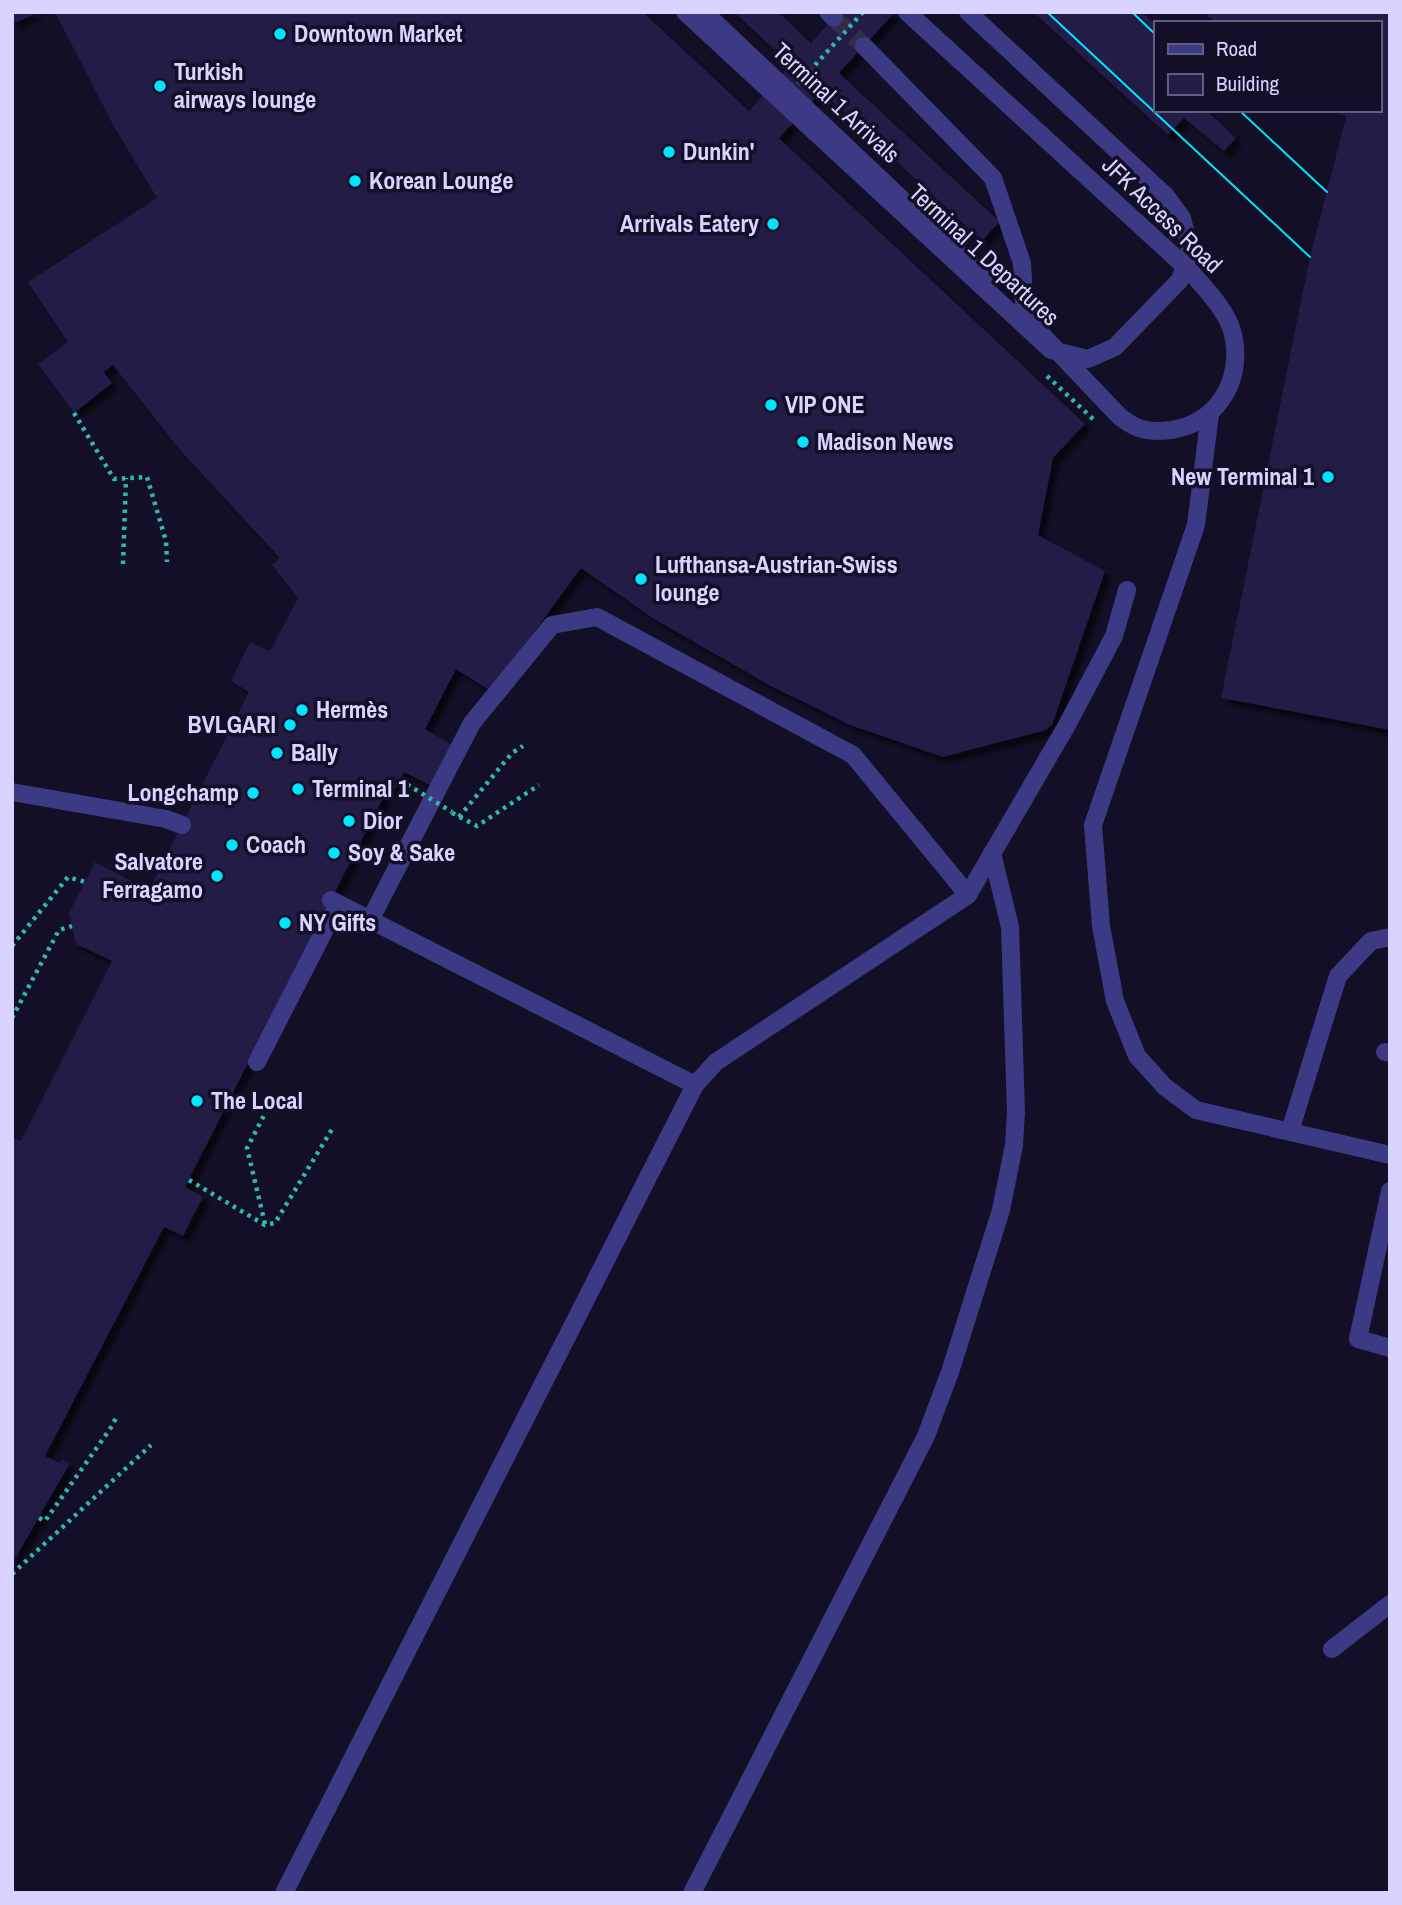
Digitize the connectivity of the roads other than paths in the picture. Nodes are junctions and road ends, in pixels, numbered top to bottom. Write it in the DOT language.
graph roads {
  1 [pos="685,12"];
  2 [pos="704,12"];
  3 [pos="907,12"];
  4 [pos="968,12"];
  5 [pos="864,46"];
  6 [pos="1025,317"];
  7 [pos="1210,414"];
  8 [pos="1127,590"];
  9 [pos="12,792"];
  10 [pos="181,825"];
  11 [pos="992,853"];
  12 [pos="968,895"];
  13 [pos="370,920"];
  14 [pos="1390,937"];
  15 [pos="257,1062"];
  16 [pos="695,1085"];
  17 [pos="1290,1131"];
  18 [pos="1390,1155"];
  19 [pos="1390,1191"];
  20 [pos="1390,1348"];
  21 [pos="1390,1604"];
  22 [pos="1332,1649"];
  23 [pos="284,1893"];
  24 [pos="692,1893"];
  1 -- 4 [label="street, Terminal 1 Departures, bridge"];
  2 -- 6 [label="street, Terminal 1 Arrivals"];
  3 -- 7 [label="street, JFK Access Road"];
  5 -- 6 [label="street"];
  6 -- 7 [label="street, JFK Access Road"];
  7 -- 17 [label="street"];
  8 -- 11 [label="street"];
  9 -- 10 [label="street"];
  11 -- 12 [label="street"];
  11 -- 24 [label="street"];
  12 -- 13 [label="street"];
  12 -- 16 [label="street"];
  13 -- 15 [label="street"];
  13 -- 16 [label="street"];
  14 -- 17 [label="street"];
  16 -- 23 [label="street"];
  17 -- 18 [label="street"];
  19 -- 20 [label="street"];
  21 -- 22 [label="street"];
}
